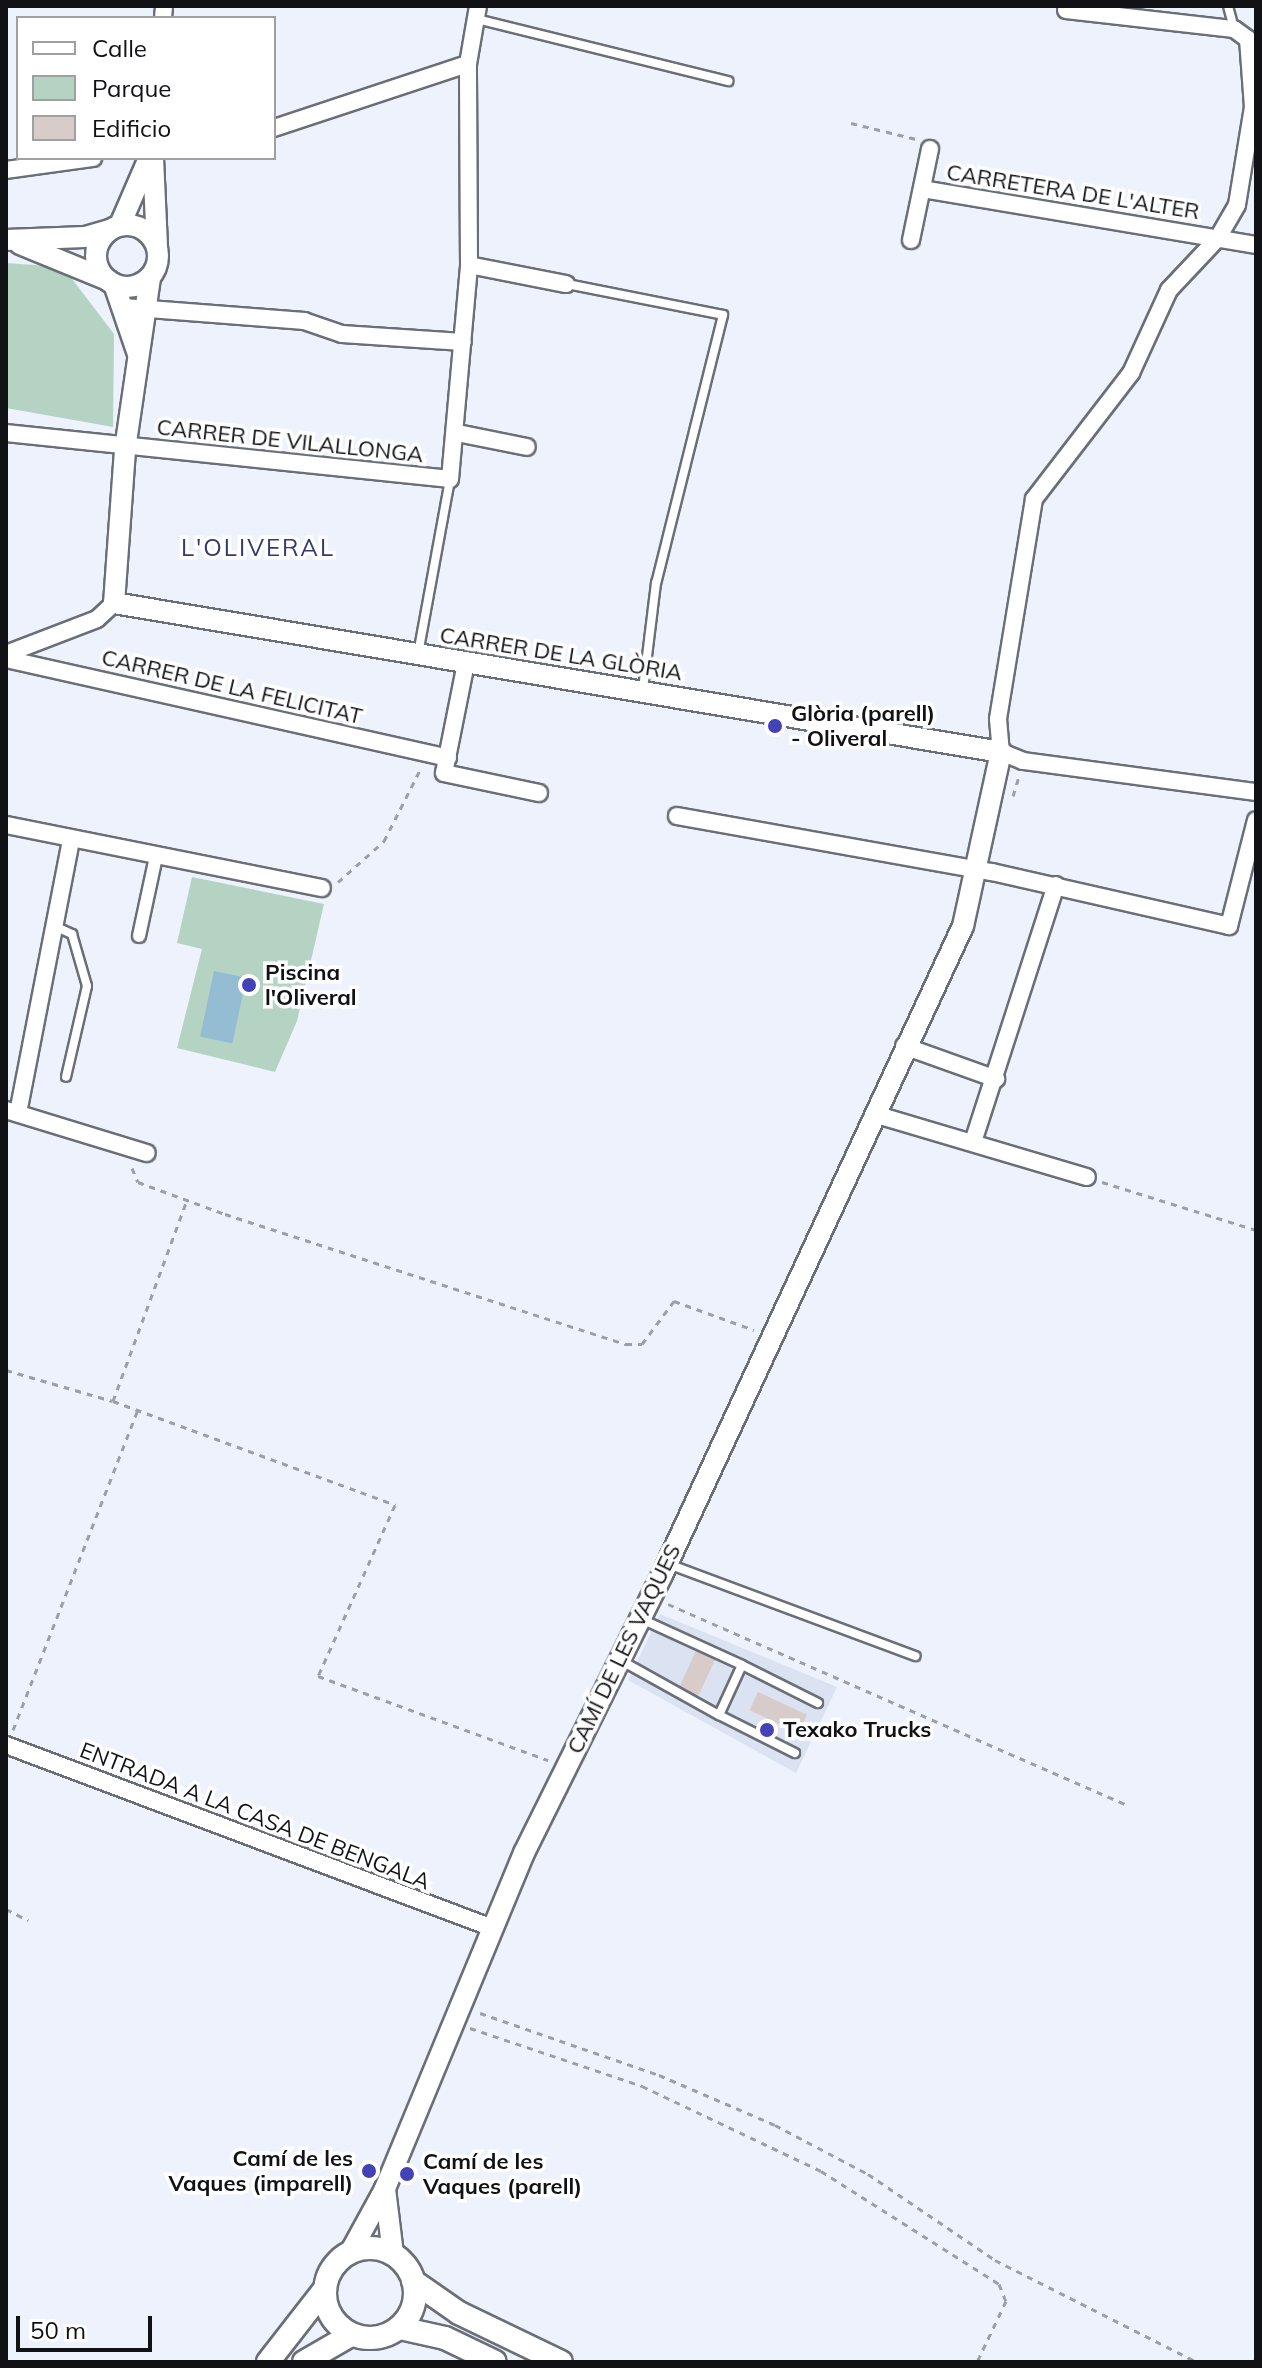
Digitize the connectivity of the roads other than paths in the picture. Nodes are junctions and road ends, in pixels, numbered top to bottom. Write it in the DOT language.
graph roads {
  1 [pos="1228,6"];
  2 [pos="1066,10"];
  3 [pos="477,12"];
  4 [pos="1234,29"];
  5 [pos="468,64"];
  6 [pos="728,81"];
  7 [pos="276,127"];
  8 [pos="930,149"];
  9 [pos="78,160"];
  10 [pos="150,160"];
  11 [pos="151,160"];
  12 [pos="6,170"];
  13 [pos="922,189"];
  14 [pos="114,227"];
  15 [pos="1217,239"];
  16 [pos="9,240"];
  17 [pos="911,240"];
  18 [pos="157,245"];
  19 [pos="1256,245"];
  20 [pos="469,265"];
  21 [pos="150,278"];
  22 [pos="111,282"];
  23 [pos="566,284"];
  24 [pos="123,307"];
  25 [pos="154,308"];
  26 [pos="463,342"];
  27 [pos="138,354"];
  28 [pos="6,433"];
  29 [pos="457,433"];
  30 [pos="527,447"];
  31 [pos="125,450"];
  32 [pos="450,479"];
  33 [pos="114,603"];
  34 [pos="417,655"];
  35 [pos="6,657"];
  36 [pos="466,663"];
  37 [pos="643,692"];
  38 [pos="1001,752"];
  39 [pos="446,766"];
  40 [pos="1256,792"];
  41 [pos="539,793"];
  42 [pos="677,816"];
  43 [pos="1256,820"];
  44 [pos="6,825"];
  45 [pos="71,840"];
  46 [pos="156,857"];
  47 [pos="979,871"];
  48 [pos="1056,885"];
  49 [pos="322,888"];
  50 [pos="54,925"];
  51 [pos="139,936"];
  52 [pos="904,1046"];
  53 [pos="66,1077"];
  54 [pos="996,1079"];
  55 [pos="12,1112"];
  56 [pos="874,1114"];
  57 [pos="973,1142"];
  58 [pos="147,1153"];
  59 [pos="1087,1177"];
  60 [pos="667,1564"];
  61 [pos="640,1618"];
  62 [pos="915,1656"];
  63 [pos="620,1660"];
  64 [pos="742,1665"];
  65 [pos="818,1703"];
  66 [pos="719,1715"];
  67 [pos="7,1745"];
  68 [pos="795,1753"];
  69 [pos="490,1927"];
  70 [pos="385,2189"];
  71 [pos="351,2251"];
  72 [pos="393,2254"];
  73 [pos="413,2281"];
  74 [pos="324,2290"];
  75 [pos="400,2328"];
  76 [pos="351,2335"];
  77 [pos="268,2362"];
  78 [pos="304,2362"];
  79 [pos="495,2362"];
  80 [pos="561,2362"];
  1 -- 4 [label="lane, CARRETERA DE L'ALTER"];
  2 -- 4 [label="street"];
  3 -- 5 [label="street"];
  3 -- 6 [label="lane"];
  4 -- 15 [label="street, CARRETERA DE L'ALTER"];
  5 -- 7 [label="street"];
  5 -- 20 [label="street"];
  8 -- 13 [label="street, CARRETERA DE L'ALTER"];
  9 -- 12 [label="street"];
  10 -- 14 [label="street"];
  11 -- 18 [label="street"];
  13 -- 15 [label="street, CARRETERA DE L'ALTER"];
  13 -- 17 [label="street, CARRETERA DE L'ALTER"];
  14 -- 16 [label="street"];
  14 -- 18 [label="street"];
  14 -- 22 [label="street"];
  15 -- 19 [label="street, CARRETERA DE L'ALTER"];
  15 -- 38 [label="street, CARRETERA DE L'ALTER"];
  16 -- 22 [label="street"];
  18 -- 21 [label="street"];
  20 -- 23 [label="street"];
  20 -- 26 [label="street"];
  21 -- 22 [label="street"];
  21 -- 25 [label="street"];
  22 -- 24 [label="street"];
  23 -- 37 [label="lane"];
  24 -- 25 [label="street"];
  24 -- 27 [label="street"];
  25 -- 26 [label="street"];
  25 -- 27 [label="street"];
  26 -- 29 [label="street"];
  27 -- 31 [label="street"];
  28 -- 31 [label="street, CARRER DE VILALLONGA"];
  29 -- 30 [label="street"];
  29 -- 32 [label="street"];
  31 -- 32 [label="street, CARRER DE VILALLONGA"];
  31 -- 33 [label="street"];
  32 -- 34 [label="lane"];
  33 -- 34 [label="street, CARRER DE LA GLÒRIA"];
  33 -- 35 [label="street"];
  34 -- 36 [label="street, CARRER DE LA GLÒRIA"];
  35 -- 39 [label="street, CARRER DE LA FELICITAT"];
  36 -- 37 [label="street, CARRER DE LA GLÒRIA"];
  36 -- 39 [label="street"];
  37 -- 38 [label="street, CARRER DE LA GLÒRIA"];
  38 -- 40 [label="street"];
  38 -- 47 [label="street, CAMÍ DE LES VAQUES"];
  39 -- 41 [label="street, CARRER DE LA FELICITAT"];
  42 -- 47 [label="street"];
  43 -- 48 [label="street"];
  44 -- 45 [label="street"];
  45 -- 46 [label="street"];
  45 -- 50 [label="street"];
  46 -- 49 [label="street"];
  46 -- 51 [label="street"];
  47 -- 48 [label="street"];
  47 -- 52 [label="street, CAMÍ DE LES VAQUES"];
  48 -- 54 [label="street"];
  50 -- 53 [label="lane"];
  50 -- 55 [label="street"];
  52 -- 54 [label="street"];
  52 -- 56 [label="street, CAMÍ DE LES VAQUES"];
  54 -- 57 [label="street"];
  55 -- 58 [label="street"];
  56 -- 57 [label="street"];
  56 -- 60 [label="street, CAMÍ DE LES VAQUES"];
  57 -- 59 [label="street"];
  60 -- 61 [label="street, CAMÍ DE LES VAQUES"];
  60 -- 62 [label="lane"];
  61 -- 63 [label="street, CAMÍ DE LES VAQUES"];
  61 -- 64 [label="lane"];
  63 -- 66 [label="lane"];
  63 -- 69 [label="street, CAMÍ DE LES VAQUES"];
  64 -- 65 [label="lane"];
  64 -- 66 [label="lane"];
  66 -- 68 [label="lane"];
  67 -- 69 [label="street, ENTRADA A LA CASA DE BENGALA"];
  69 -- 70 [label="street, CAMÍ DE LES VAQUES"];
  70 -- 71 [label="street, CAMÍ DE LES VAQUES"];
  70 -- 72 [label="street, CAMÍ DE LES VAQUES"];
  71 -- 72 [label="main road"];
  71 -- 74 [label="main road"];
  72 -- 73 [label="main road"];
  73 -- 75 [label="main road"];
  73 -- 80 [label="main road"];
  74 -- 76 [label="main road"];
  74 -- 77 [label="main road"];
  75 -- 76 [label="main road"];
  75 -- 79 [label="main road"];
  76 -- 78 [label="main road"];
}
